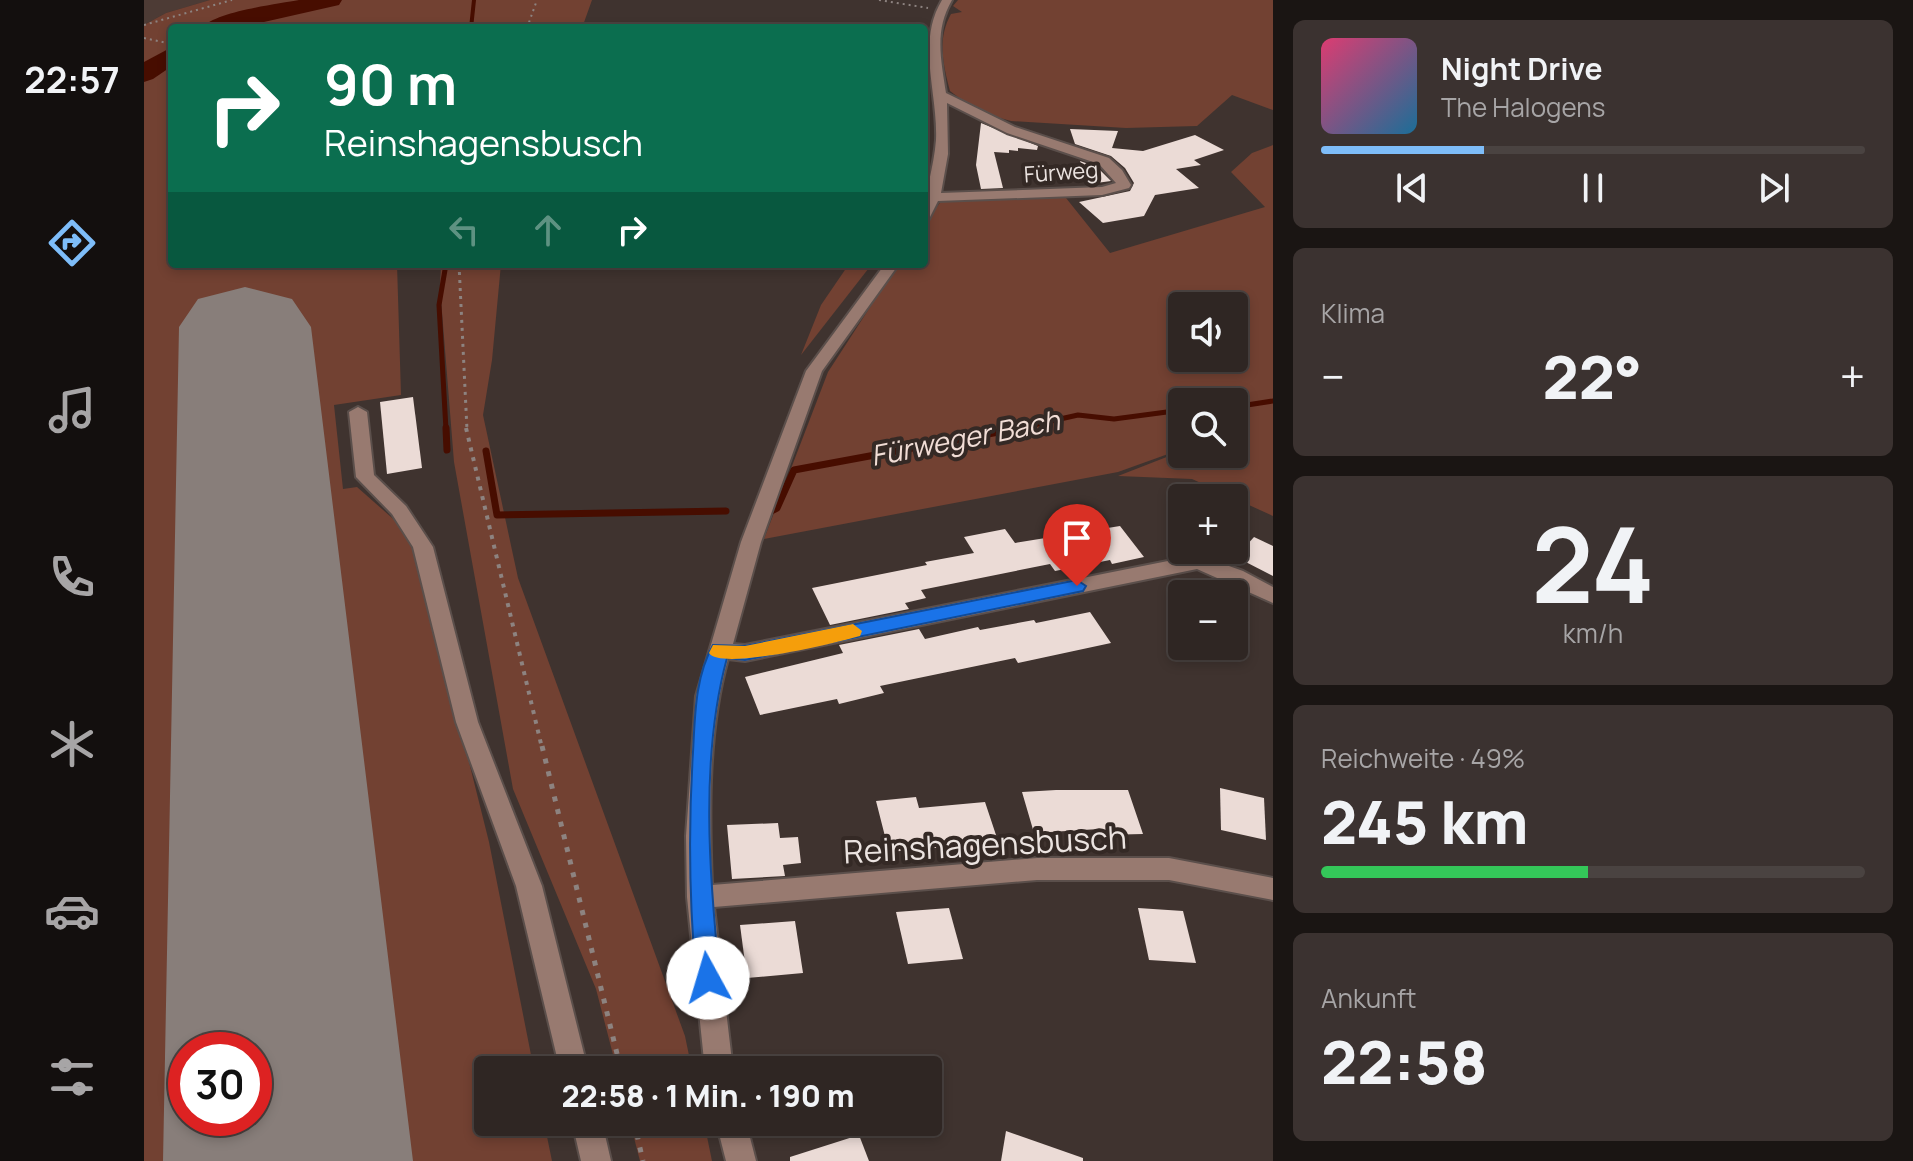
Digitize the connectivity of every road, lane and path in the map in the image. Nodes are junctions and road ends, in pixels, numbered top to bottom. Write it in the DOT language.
graph roads {
  1 [pos="232,0"];
  2 [pos="537,0"];
  3 [pos="879,0"];
  4 [pos="944,5"];
  5 [pos="528,24"];
  6 [pos="144,25"];
  7 [pos="144,38"];
  8 [pos="168,43"];
  9 [pos="939,94"];
  10 [pos="932,188"];
  11 [pos="459,268"];
  12 [pos="889,268"];
  13 [pos="358,412"];
  14 [pos="1273,596"];
  15 [pos="720,650"];
  16 [pos="1273,889"];
  17 [pos="700,897"];
  18 [pos="571,1056"];
  19 [pos="618,1056"];
  20 [pos="717,1056"];
  21 [pos="590,1136"];
  22 [pos="637,1136"];
  23 [pos="735,1136"];
  24 [pos="596,1161"];
  25 [pos="643,1161"];
  26 [pos="741,1161"];
  1 -- 6 [label="path"];
  2 -- 5 [label="path"];
  3 -- 4 [label="path"];
  4 -- 9 [label="street"];
  7 -- 8 [label="path"];
  9 -- 10 [label="street"];
  9 -- 10 [label="street, Fürweg"];
  11 -- 19 [label="path"];
  12 -- 15 [label="street"];
  13 -- 18 [label="street"];
  14 -- 15 [label="street"];
  15 -- 17 [label="street"];
  16 -- 17 [label="street, Reinshagensbusch"];
  17 -- 20 [label="street"];
  21 -- 24 [label="street"];
  22 -- 25 [label="path"];
  23 -- 26 [label="street"];
}
